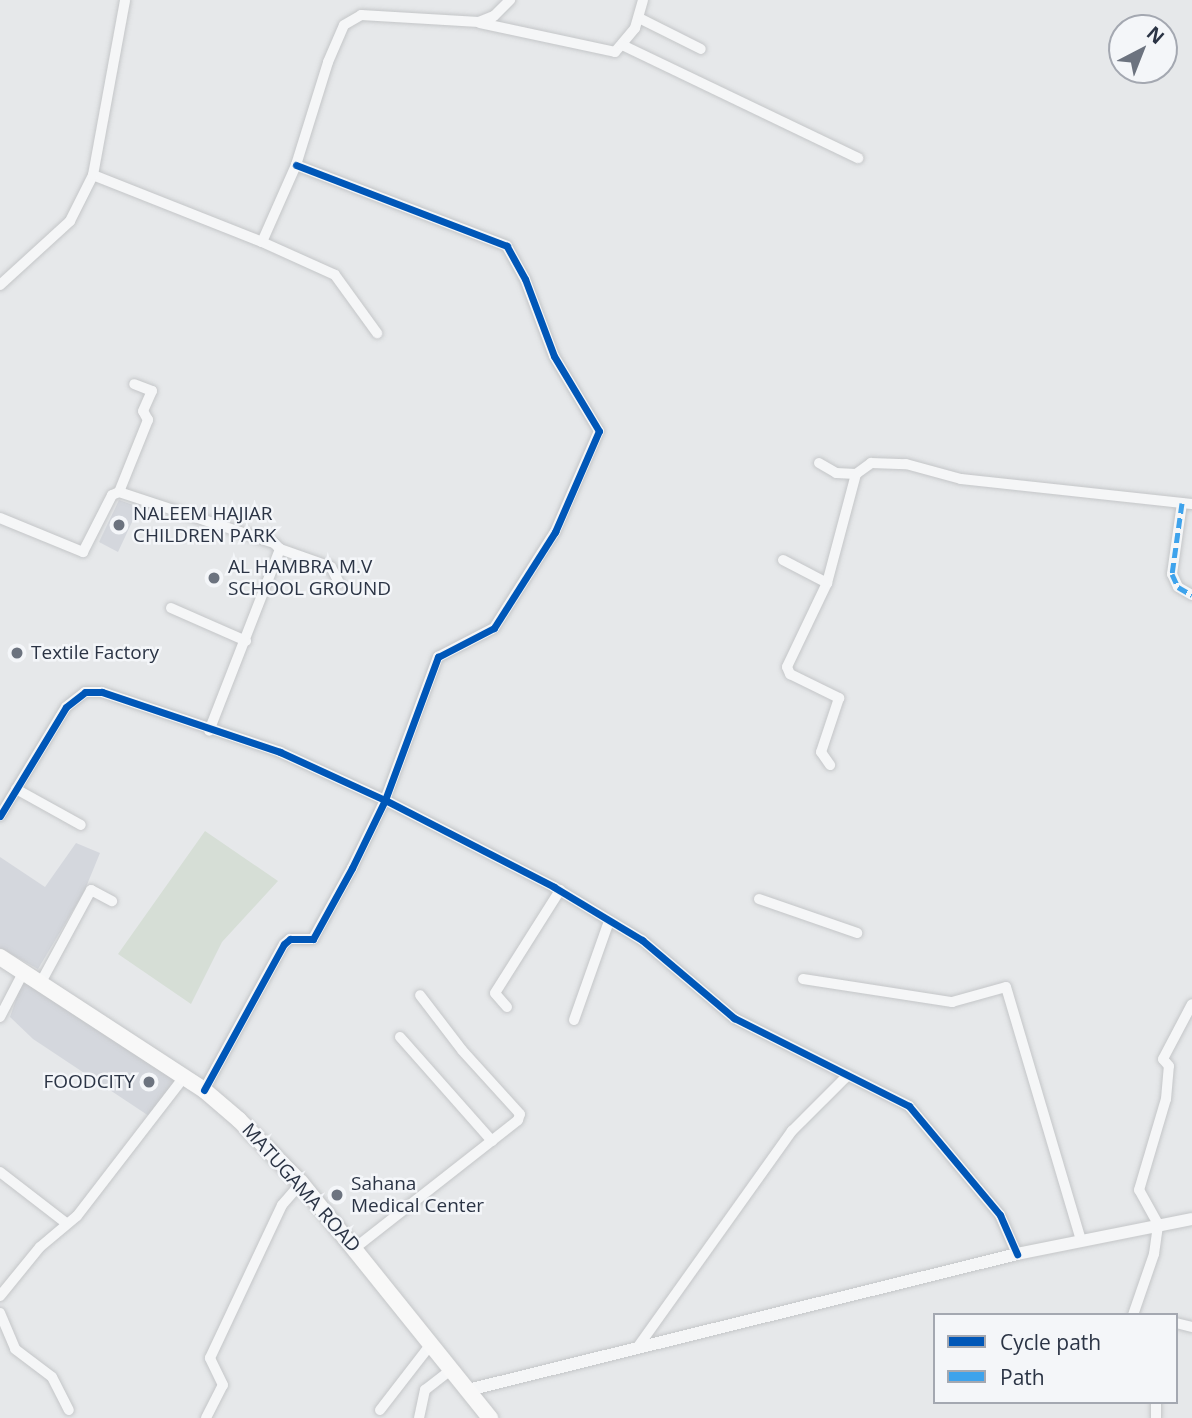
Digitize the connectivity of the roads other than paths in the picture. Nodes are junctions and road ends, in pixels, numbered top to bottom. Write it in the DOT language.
graph roads {
  1 [pos="125,0"];
  2 [pos="510,0"];
  3 [pos="643,0"];
  4 [pos="639,18"];
  5 [pos="479,23"];
  6 [pos="622,45"];
  7 [pos="701,50"];
  8 [pos="858,158"];
  9 [pos="296,165"];
  10 [pos="93,175"];
  11 [pos="262,242"];
  12 [pos="0,285"];
  13 [pos="377,333"];
  14 [pos="134,384"];
  15 [pos="819,463"];
  16 [pos="856,474"];
  17 [pos="120,492"];
  18 [pos="1187,503"];
  19 [pos="0,518"];
  20 [pos="280,549"];
  21 [pos="783,560"];
  22 [pos="339,583"];
  23 [pos="827,583"];
  24 [pos="1192,594"];
  25 [pos="171,608"];
  26 [pos="246,640"];
  27 [pos="209,731"];
  28 [pos="830,765"];
  29 [pos="16,789"];
  30 [pos="385,800"];
  31 [pos="0,816"];
  32 [pos="81,825"];
  33 [pos="560,890"];
  34 [pos="759,899"];
  35 [pos="112,901"];
  36 [pos="610,921"];
  37 [pos="857,933"];
  38 [pos="0,957"];
  39 [pos="23,973"];
  40 [pos="803,979"];
  41 [pos="40,984"];
  42 [pos="420,995"];
  43 [pos="1192,1004"];
  44 [pos="507,1007"];
  45 [pos="0,1017"];
  46 [pos="574,1020"];
  47 [pos="400,1037"];
  48 [pos="848,1075"];
  49 [pos="184,1077"];
  50 [pos="204,1090"];
  51 [pos="492,1140"];
  52 [pos="0,1172"];
  53 [pos="301,1183"];
  54 [pos="1192,1219"];
  55 [pos="66,1223"];
  56 [pos="1158,1224"];
  57 [pos="1081,1241"];
  58 [pos="355,1248"];
  59 [pos="1017,1254"];
  60 [pos="0,1296"];
  61 [pos="0,1313"];
  62 [pos="1135,1313"];
  63 [pos="431,1344"];
  64 [pos="637,1348"];
  65 [pos="452,1369"];
  66 [pos="468,1390"];
  67 [pos="69,1410"];
  68 [pos="380,1410"];
  69 [pos="206,1418"];
  70 [pos="419,1418"];
  71 [pos="490,1418"];
  1 -- 10 [label="street"];
  2 -- 5 [label="street"];
  3 -- 4 [label="street"];
  4 -- 6 [label="street"];
  4 -- 7 [label="street"];
  5 -- 6 [label="street"];
  5 -- 9 [label="street"];
  6 -- 8 [label="street"];
  9 -- 11 [label="street"];
  9 -- 30 [label="street"];
  10 -- 11 [label="street"];
  10 -- 12 [label="street"];
  11 -- 13 [label="street"];
  14 -- 17 [label="street"];
  15 -- 16 [label="street"];
  16 -- 18 [label="street"];
  16 -- 23 [label="street"];
  17 -- 19 [label="street"];
  17 -- 20 [label="street"];
  18 -- 24 [label="street"];
  20 -- 22 [label="street"];
  20 -- 26 [label="street"];
  21 -- 23 [label="street"];
  23 -- 28 [label="street"];
  25 -- 26 [label="street"];
  26 -- 27 [label="street"];
  27 -- 29 [label="street"];
  27 -- 30 [label="street"];
  29 -- 31 [label="street"];
  29 -- 32 [label="street"];
  30 -- 33 [label="street"];
  30 -- 50 [label="street"];
  33 -- 36 [label="street"];
  33 -- 44 [label="street"];
  34 -- 37 [label="street"];
  35 -- 41 [label="street"];
  36 -- 46 [label="street"];
  36 -- 48 [label="street"];
  38 -- 39 [label="main road, MATUGAMA ROAD"];
  39 -- 41 [label="main road, MATUGAMA ROAD"];
  39 -- 45 [label="street"];
  40 -- 57 [label="street"];
  41 -- 49 [label="main road, MATUGAMA ROAD"];
  42 -- 51 [label="street"];
  43 -- 56 [label="street"];
  47 -- 51 [label="street"];
  48 -- 59 [label="street"];
  48 -- 64 [label="street"];
  49 -- 50 [label="main road, MATUGAMA ROAD"];
  49 -- 55 [label="street"];
  50 -- 53 [label="main road, MATUGAMA ROAD"];
  51 -- 58 [label="street"];
  52 -- 55 [label="street"];
  53 -- 58 [label="main road, MATUGAMA ROAD"];
  53 -- 69 [label="street"];
  54 -- 56 [label="street"];
  55 -- 60 [label="street"];
  56 -- 57 [label="street"];
  56 -- 62 [label="street"];
  57 -- 59 [label="street"];
  58 -- 63 [label="main road, MATUGAMA ROAD"];
  59 -- 64 [label="street"];
  61 -- 67 [label="street"];
  63 -- 65 [label="main road, MATUGAMA ROAD"];
  63 -- 68 [label="street"];
  64 -- 66 [label="street"];
  65 -- 66 [label="main road, MATUGAMA ROAD"];
  65 -- 70 [label="street"];
  66 -- 71 [label="main road, MATUGAMA ROAD"];
}
